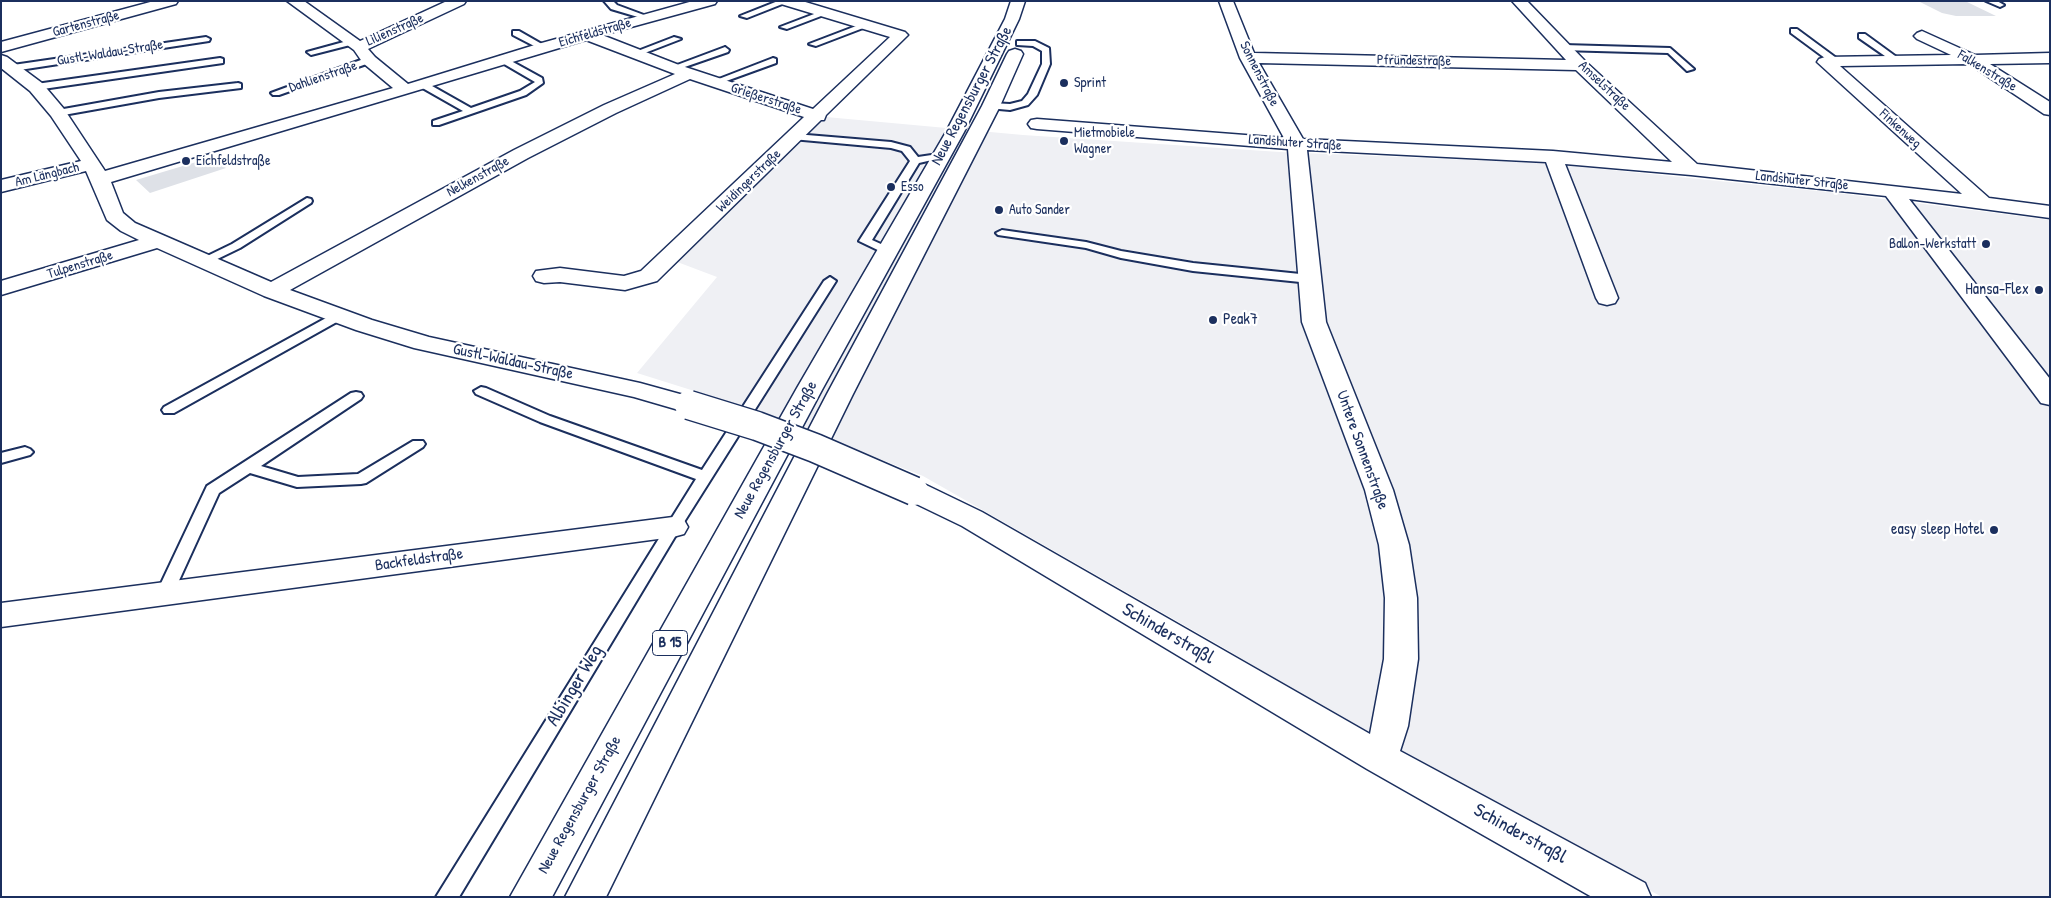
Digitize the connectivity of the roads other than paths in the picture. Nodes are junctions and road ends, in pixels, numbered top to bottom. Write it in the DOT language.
graph roads {
  1 [pos="171,1"];
  2 [pos="294,1"];
  3 [pos="459,1"];
  4 [pos="608,1"];
  5 [pos="710,1"];
  6 [pos="786,1"];
  7 [pos="1018,1"];
  8 [pos="1036,1"];
  9 [pos="1226,1"];
  10 [pos="1518,1"];
  11 [pos="1990,1"];
  12 [pos="2000,5"];
  13 [pos="825,13"];
  14 [pos="744,16"];
  15 [pos="648,18"];
  16 [pos="867,25"];
  17 [pos="784,28"];
  18 [pos="1794,31"];
  19 [pos="516,33"];
  20 [pos="588,35"];
  21 [pos="1862,36"];
  22 [pos="1922,36"];
  23 [pos="206,39"];
  24 [pos="677,39"];
  25 [pos="1020,43"];
  26 [pos="355,44"];
  27 [pos="813,44"];
  28 [pos="1664,44"];
  29 [pos="1,47"];
  30 [pos="543,47"];
  31 [pos="1564,48"];
  32 [pos="725,50"];
  33 [pos="1670,51"];
  34 [pos="311,52"];
  35 [pos="634,54"];
  36 [pos="1248,58"];
  37 [pos="2050,58"];
  38 [pos="502,59"];
  39 [pos="1972,59"];
  40 [pos="369,60"];
  41 [pos="220,61"];
  42 [pos="773,61"];
  43 [pos="1898,61"];
  44 [pos="1836,62"];
  45 [pos="1580,65"];
  46 [pos="5,66"];
  47 [pos="1690,69"];
  48 [pos="681,70"];
  49 [pos="715,82"];
  50 [pos="422,84"];
  51 [pos="238,86"];
  52 [pos="36,88"];
  53 [pos="405,90"];
  54 [pos="276,93"];
  55 [pos="991,106"];
  56 [pos="2050,110"];
  57 [pos="470,111"];
  58 [pos="58,113"];
  59 [pos="818,116"];
  60 [pos="436,123"];
  61 [pos="1036,124"];
  62 [pos="795,137"];
  63 [pos="1297,144"];
  64 [pos="941,155"];
  65 [pos="1553,157"];
  66 [pos="915,161"];
  67 [pos="1691,169"];
  68 [pos="96,171"];
  69 [pos="1,186"];
  70 [pos="1892,191"];
  71 [pos="307,201"];
  72 [pos="1983,203"];
  73 [pos="2050,212"];
  74 [pos="1002,233"];
  75 [pos="158,241"];
  76 [pos="888,251"];
  77 [pos="203,261"];
  78 [pos="544,276"];
  79 [pos="1310,279"];
  80 [pos="830,281"];
  81 [pos="1,288"];
  82 [pos="272,291"];
  83 [pos="1606,298"];
  84 [pos="337,316"];
  85 [pos="481,391"];
  86 [pos="356,396"];
  87 [pos="2050,396"];
  88 [pos="689,405"];
  89 [pos="169,410"];
  90 [pos="418,444"];
  91 [pos="25,452"];
  92 [pos="1,458"];
  93 [pos="250,466"];
  94 [pos="704,476"];
  95 [pos="672,527"];
  96 [pos="165,594"];
  97 [pos="1,615"];
  98 [pos="1380,758"];
  99 [pos="447,897"];
  100 [pos="530,897"];
  101 [pos="585,897"];
  102 [pos="1631,897"];
  1 -- 29 [label="main road, Gartenstraße"];
  2 -- 26 [label="main road, Dahlienstraße"];
  3 -- 26 [label="main road, Lilienstraße"];
  4 -- 15 [label="lane, Eichfeldstraße"];
  5 -- 15 [label="main road, Eichfeldstraße"];
  6 -- 13 [label="main road, Weidingerstraße"];
  6 -- 14 [label="lane, Weidingerstraße"];
  7 -- 64 [label="main road, Neue Regensburger Straße / B 15"];
  8 -- 25 [label="main road, Neue Regensburger Straße / B 15"];
  9 -- 36 [label="main road, Sonnenstraße"];
  10 -- 31 [label="main road, Amselstraße"];
  11 -- 12 [label="lane"];
  13 -- 16 [label="main road, Weidingerstraße"];
  13 -- 17 [label="lane"];
  15 -- 20 [label="main road, Eichfeldstraße"];
  16 -- 27 [label="lane"];
  16 -- 59 [label="main road, Weidingerstraße"];
  18 -- 44 [label="lane"];
  19 -- 30 [label="lane, Eichfeldstraße"];
  20 -- 30 [label="main road, Eichfeldstraße"];
  20 -- 35 [label="main road, Grießerstraße"];
  21 -- 43 [label="lane"];
  22 -- 39 [label="main road, Falkenstraße"];
  23 -- 46 [label="lane, Gustl-Waldau-Straße"];
  24 -- 35 [label="lane"];
  25 -- 55 [label="main road, Neue Regensburger Straße / B 15"];
  25 -- 55 [label="lane"];
  26 -- 34 [label="lane, Dahlienstraße"];
  26 -- 40 [label="main road, Dahlienstraße"];
  28 -- 33 [label="lane"];
  30 -- 38 [label="main road, Eichfeldstraße"];
  31 -- 33 [label="lane"];
  31 -- 45 [label="main road, Amselstraße"];
  32 -- 48 [label="lane"];
  33 -- 47 [label="lane"];
  35 -- 48 [label="main road, Grießerstraße"];
  36 -- 45 [label="main road, Pfründestraße"];
  36 -- 63 [label="main road, Sonnenstraße"];
  37 -- 39 [label="main road"];
  38 -- 50 [label="main road, Eichfeldstraße"];
  38 -- 57 [label="lane"];
  39 -- 43 [label="main road"];
  39 -- 56 [label="main road, Falkenstraße"];
  40 -- 53 [label="main road, Dahlienstraße"];
  40 -- 54 [label="lane, Dahlienstraße"];
  41 -- 52 [label="lane, Gustl-Waldau-Straße"];
  42 -- 49 [label="lane, Grießerstraße"];
  43 -- 44 [label="main road"];
  44 -- 72 [label="main road, Finkenweg"];
  45 -- 67 [label="main road, Amselstraße"];
  46 -- 52 [label="main road, Gustl-Waldau-Straße"];
  48 -- 49 [label="main road, Grießerstraße"];
  48 -- 82 [label="main road, Nelkenstraße"];
  49 -- 59 [label="main road, Grießerstraße"];
  50 -- 53 [label="main road, Eichfeldstraße"];
  50 -- 57 [label="lane"];
  51 -- 58 [label="lane"];
  52 -- 58 [label="main road, Gustl-Waldau-Straße"];
  53 -- 68 [label="main road, Eichfeldstraße"];
  55 -- 101 [label="main road, Neue Regensburger Straße / B 15"];
  57 -- 60 [label="lane"];
  58 -- 68 [label="main road, Gustl-Waldau-Straße"];
  59 -- 62 [label="main road, Weidingerstraße"];
  61 -- 63 [label="main road, Landshuter Straße"];
  62 -- 66 [label="lane"];
  62 -- 78 [label="main road, Weidingerstraße"];
  63 -- 65 [label="main road, Landshuter Straße"];
  63 -- 79 [label="main road, Untere Sonnenstraße"];
  64 -- 66 [label="lane"];
  64 -- 76 [label="main road, Neue Regensburger Straße / B 15"];
  65 -- 67 [label="main road, Landshuter Straße"];
  65 -- 83 [label="main road"];
  66 -- 76 [label="lane"];
  67 -- 70 [label="main road, Landshuter Straße"];
  68 -- 69 [label="main road, Am Längbach"];
  68 -- 75 [label="main road, Gustl-Waldau-Straße"];
  70 -- 72 [label="main road, Landshuter Straße"];
  70 -- 87 [label="main road"];
  71 -- 77 [label="lane"];
  72 -- 73 [label="main road, Landshuter Straße"];
  74 -- 79 [label="lane"];
  75 -- 77 [label="main road, Gustl-Waldau-Straße"];
  75 -- 81 [label="main road, Tulpenstraße"];
  76 -- 100 [label="main road, Neue Regensburger Straße / B 15"];
  77 -- 82 [label="main road, Gustl-Waldau-Straße"];
  79 -- 98 [label="main road, Untere Sonnenstraße"];
  80 -- 94 [label="lane, Albinger Weg"];
  82 -- 84 [label="main road, Gustl-Waldau-Straße"];
  84 -- 88 [label="main road, Gustl-Waldau-Straße"];
  84 -- 89 [label="lane"];
  85 -- 94 [label="lane"];
  86 -- 93 [label="lane"];
  88 -- 98 [label="main road, Schinderstraßl, bridge"];
  90 -- 93 [label="lane"];
  91 -- 92 [label="lane"];
  93 -- 96 [label="lane"];
  94 -- 95 [label="lane, Albinger Weg"];
  95 -- 96 [label="main road, Backfeldstraße"];
  95 -- 99 [label="lane, Albinger Weg"];
  96 -- 97 [label="main road, Backfeldstraße"];
  98 -- 102 [label="main road, Schinderstraßl"];
}
